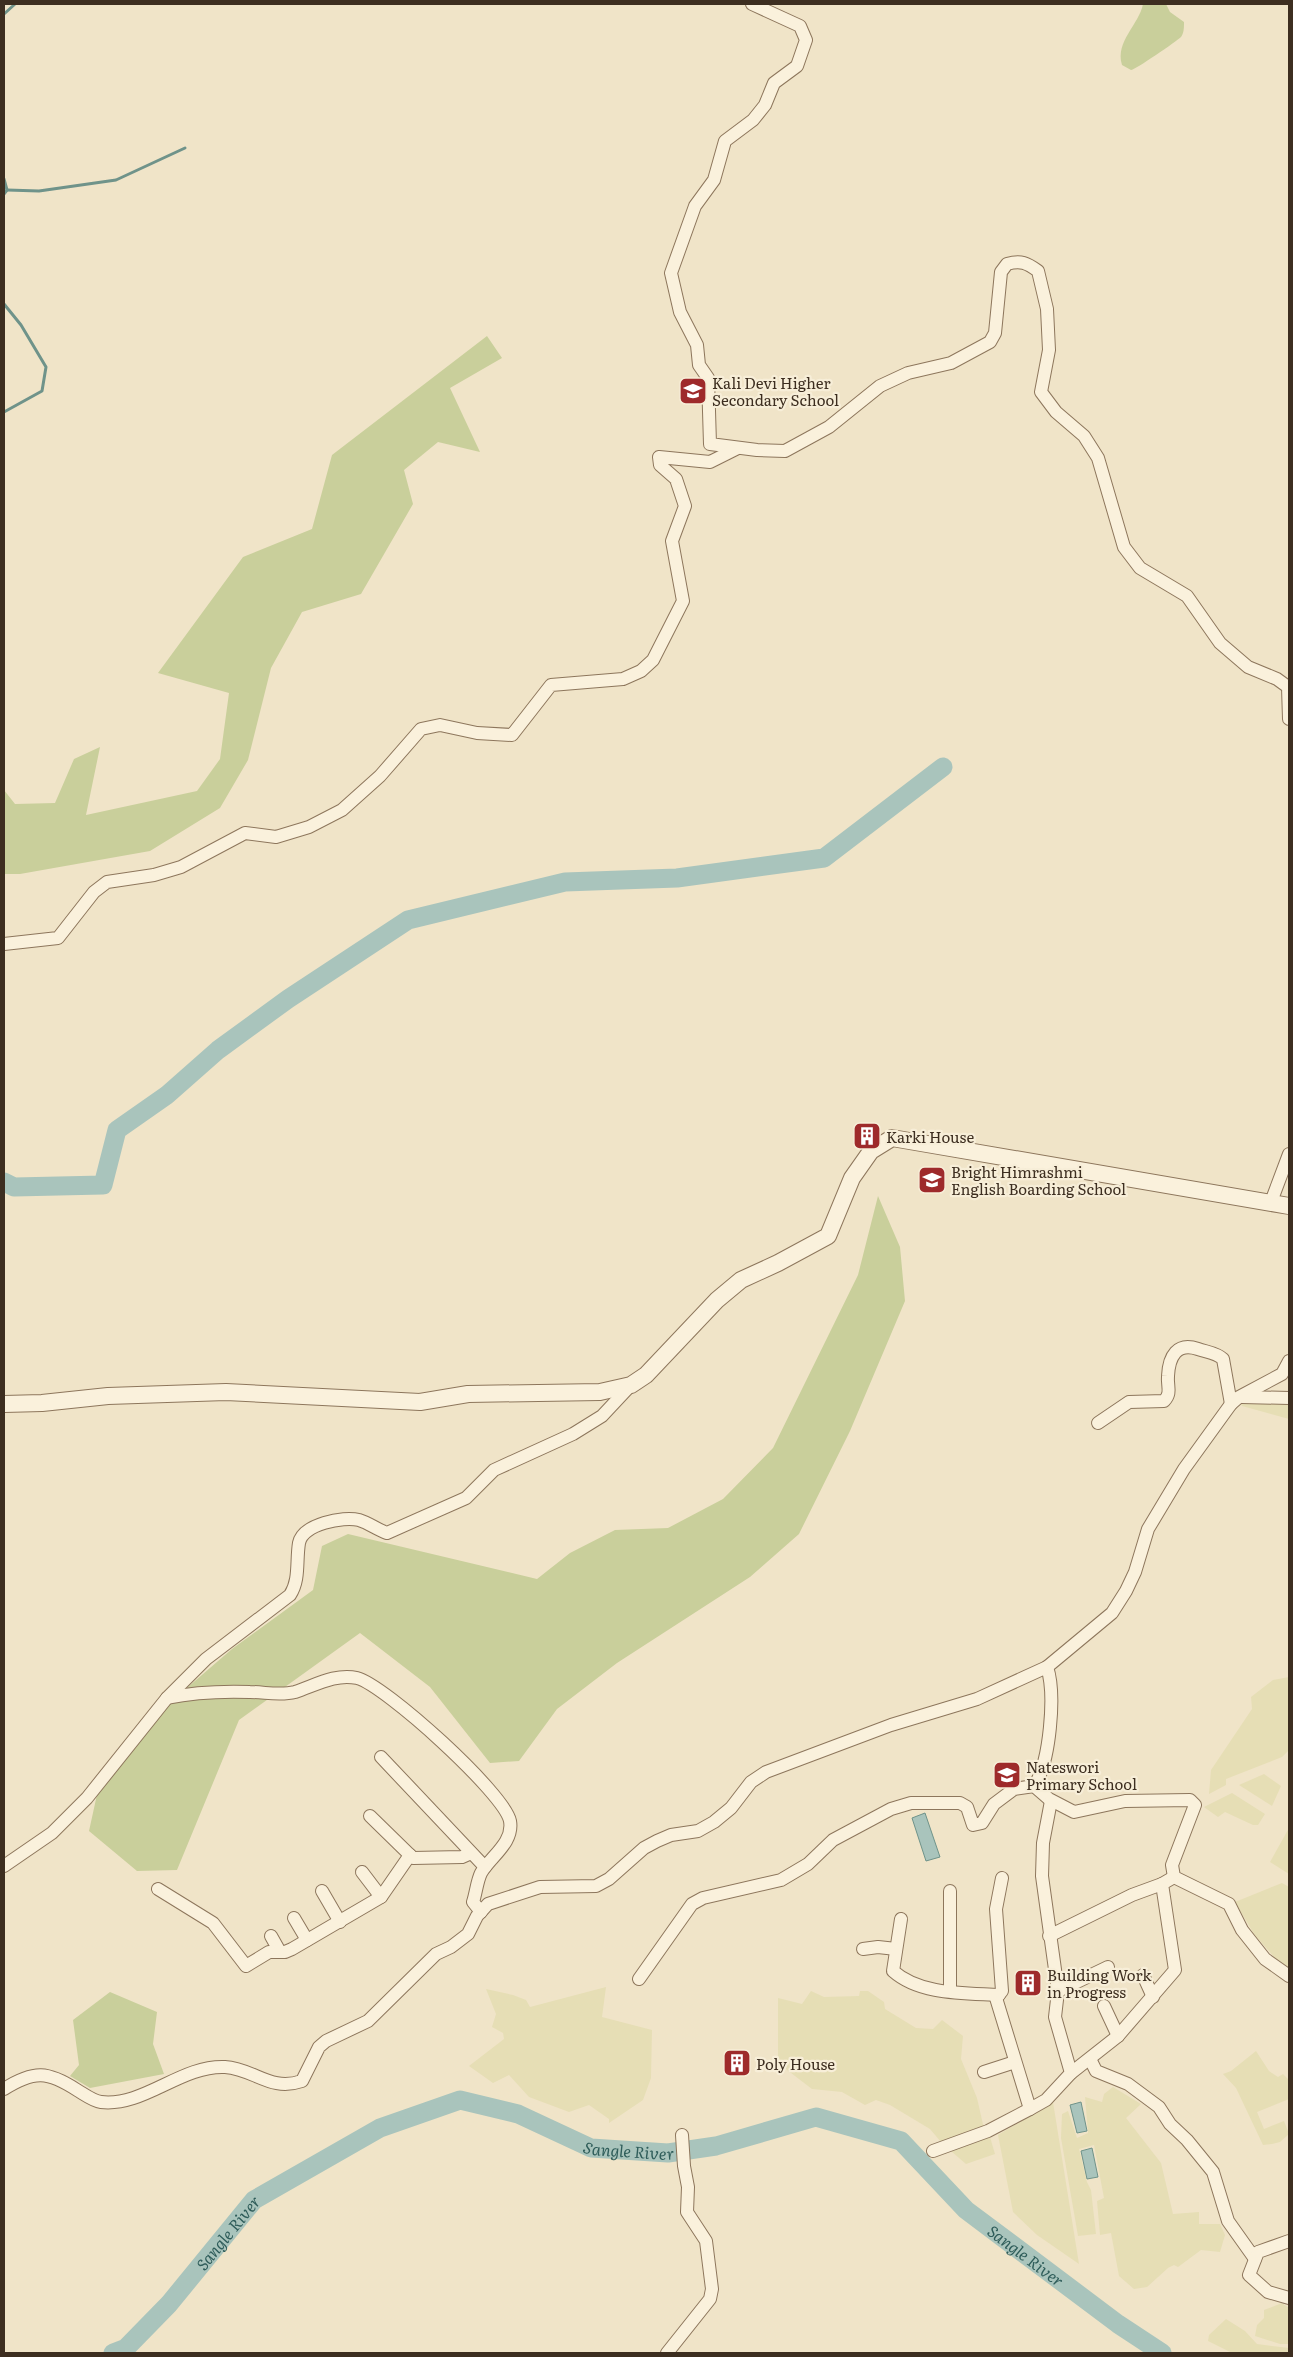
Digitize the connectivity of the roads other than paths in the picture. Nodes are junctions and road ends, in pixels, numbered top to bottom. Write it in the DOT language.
graph roads {
  1 [pos="752,4"];
  2 [pos="738,448"];
  3 [pos="1289,719"];
  4 [pos="4,944"];
  5 [pos="1289,1154"];
  6 [pos="1271,1202"];
  7 [pos="1289,1206"];
  8 [pos="1289,1361"];
  9 [pos="631,1385"];
  10 [pos="1289,1398"];
  11 [pos="1235,1401"];
  12 [pos="4,1404"];
  13 [pos="1098,1423"];
  14 [pos="1046,1667"];
  15 [pos="167,1698"];
  16 [pos="380,1757"];
  17 [pos="1034,1786"];
  18 [pos="1051,1801"];
  19 [pos="370,1816"];
  20 [pos="471,1853"];
  21 [pos="410,1855"];
  22 [pos="4,1866"];
  23 [pos="485,1867"];
  24 [pos="362,1872"];
  25 [pos="1174,1877"];
  26 [pos="1002,1878"];
  27 [pos="1162,1884"];
  28 [pos="158,1889"];
  29 [pos="322,1891"];
  30 [pos="950,1891"];
  31 [pos="381,1898"];
  32 [pos="481,1912"];
  33 [pos="294,1918"];
  34 [pos="901,1920"];
  35 [pos="340,1922"];
  36 [pos="271,1936"];
  37 [pos="1049,1936"];
  38 [pos="307,1940"];
  39 [pos="863,1949"];
  40 [pos="896,1949"];
  41 [pos="280,1952"];
  42 [pos="1108,1967"];
  43 [pos="1143,1975"];
  44 [pos="1289,1976"];
  45 [pos="639,1979"];
  46 [pos="950,1991"];
  47 [pos="1058,1991"];
  48 [pos="999,1995"];
  49 [pos="1153,1997"];
  50 [pos="1104,2006"];
  51 [pos="1118,2036"];
  52 [pos="1090,2059"];
  53 [pos="1016,2062"];
  54 [pos="984,2072"];
  55 [pos="1071,2073"];
  56 [pos="4,2089"];
  57 [pos="1030,2109"];
  58 [pos="682,2140"];
  59 [pos="933,2151"];
  60 [pos="1289,2241"];
  61 [pos="1255,2258"];
  62 [pos="1289,2298"];
  63 [pos="667,2353"];
  1 -- 2 [label="street"];
  2 -- 3 [label="street"];
  2 -- 4 [label="street"];
  5 -- 6 [label="street"];
  6 -- 7 [label="street"];
  6 -- 9 [label="street"];
  8 -- 11 [label="street"];
  9 -- 12 [label="street"];
  9 -- 15 [label="street"];
  10 -- 11 [label="street"];
  11 -- 13 [label="street"];
  11 -- 14 [label="street"];
  14 -- 17 [label="street"];
  14 -- 32 [label="street"];
  15 -- 22 [label="street"];
  15 -- 23 [label="street"];
  16 -- 20 [label="street"];
  17 -- 18 [label="street"];
  17 -- 45 [label="street"];
  18 -- 25 [label="street"];
  18 -- 37 [label="street"];
  19 -- 21 [label="street"];
  20 -- 21 [label="street"];
  20 -- 23 [label="street"];
  21 -- 31 [label="street"];
  23 -- 32 [label="street"];
  24 -- 31 [label="street"];
  25 -- 27 [label="street"];
  25 -- 44 [label="street"];
  26 -- 48 [label="street"];
  27 -- 37 [label="street"];
  27 -- 49 [label="street"];
  28 -- 41 [label="street"];
  29 -- 35 [label="street"];
  30 -- 46 [label="street"];
  31 -- 35 [label="street"];
  32 -- 56 [label="street"];
  33 -- 38 [label="street"];
  34 -- 40 [label="street"];
  35 -- 38 [label="street"];
  36 -- 41 [label="street"];
  37 -- 47 [label="street"];
  38 -- 41 [label="street"];
  39 -- 40 [label="street"];
  40 -- 46 [label="street"];
  42 -- 47 [label="street"];
  43 -- 49 [label="street"];
  46 -- 48 [label="street"];
  47 -- 55 [label="street"];
  48 -- 53 [label="street"];
  49 -- 51 [label="street"];
  50 -- 51 [label="street"];
  51 -- 52 [label="street"];
  52 -- 55 [label="street"];
  52 -- 61 [label="street"];
  53 -- 54 [label="street"];
  53 -- 57 [label="street"];
  55 -- 57 [label="street"];
  57 -- 59 [label="street"];
  58 -- 63 [label="street"];
  60 -- 61 [label="street"];
  61 -- 62 [label="street"];
}
